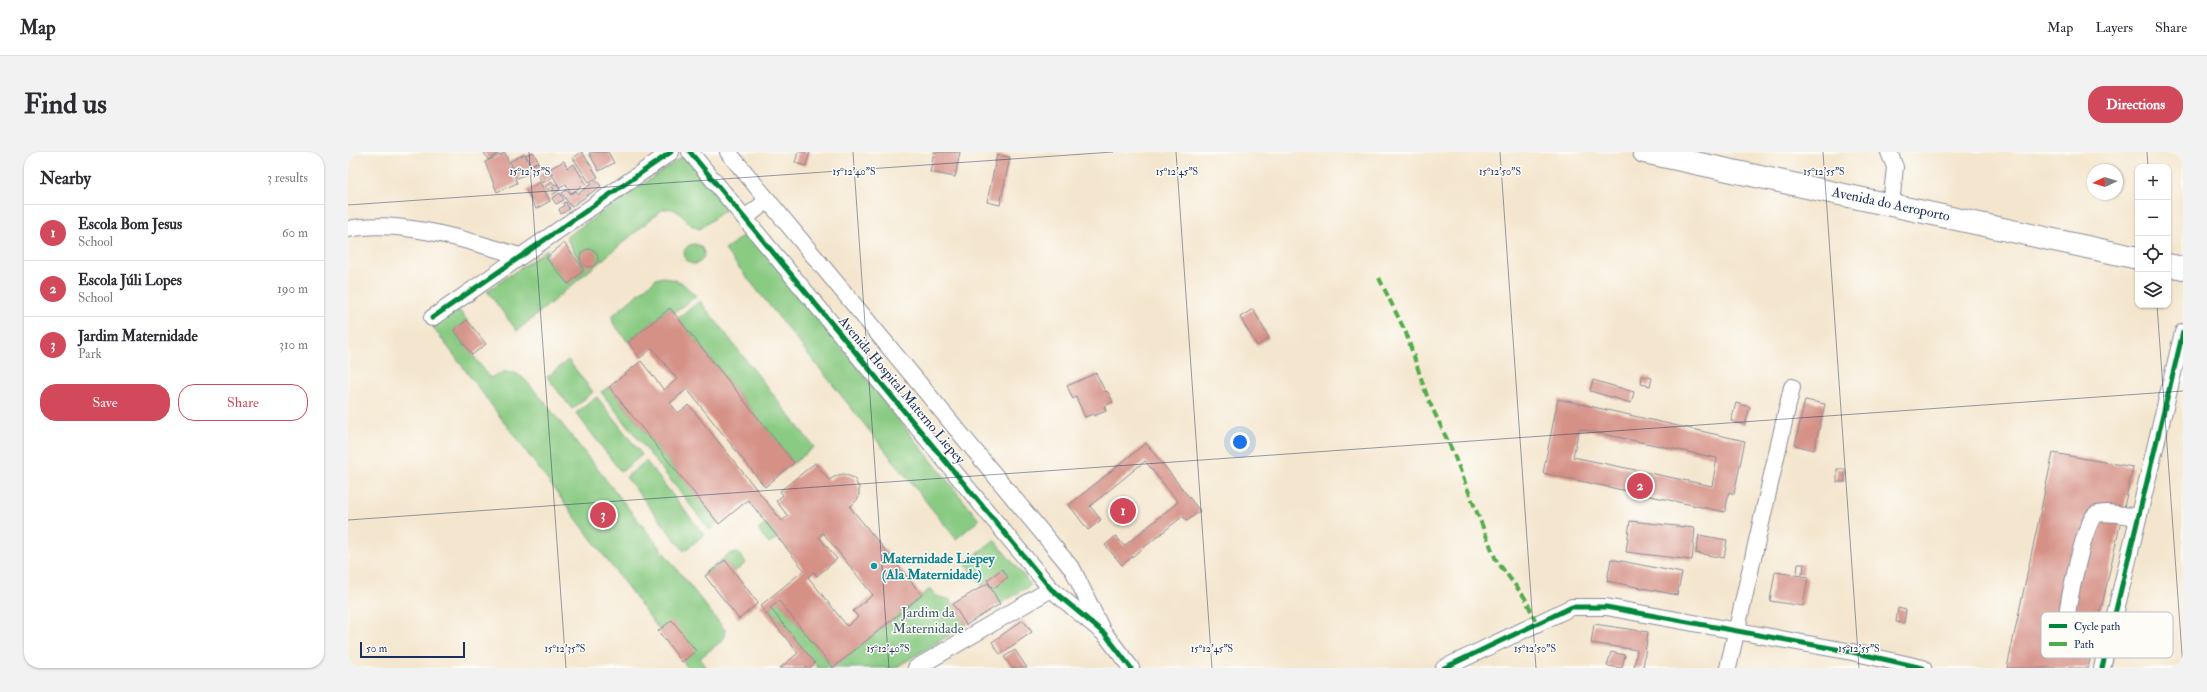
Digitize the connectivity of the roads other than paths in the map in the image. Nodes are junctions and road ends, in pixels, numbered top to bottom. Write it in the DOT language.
graph roads {
  1 [pos="671,152"];
  2 [pos="690,152"];
  3 [pos="728,152"];
  4 [pos="1644,152"];
  5 [pos="1888,152"];
  6 [pos="768,200"];
  7 [pos="1891,204"];
  8 [pos="745,218"];
  9 [pos="348,229"];
  10 [pos="520,256"];
  11 [pos="2135,257"];
  12 [pos="2171,266"];
  13 [pos="2183,268"];
  14 [pos="432,318"];
  15 [pos="2183,332"];
  16 [pos="1792,387"];
  17 [pos="2138,517"];
  18 [pos="1051,589"];
  19 [pos="2069,612"];
  20 [pos="2115,612"];
  21 [pos="1736,630"];
  22 [pos="1105,634"];
  23 [pos="2104,658"];
  24 [pos="916,668"];
  25 [pos="1132,668"];
  26 [pos="1444,668"];
  27 [pos="1728,668"];
  28 [pos="1923,668"];
  29 [pos="2102,668"];
  1 -- 10 [label="street"];
  2 -- 8 [label="street, Avenida Hospital Materno Liepey"];
  3 -- 6 [label="street, Avenida Hospital Materno Liepey"];
  4 -- 7 [label="main road, Avenida do Aeroporto"];
  5 -- 7 [label="street"];
  6 -- 8 [label="street"];
  6 -- 22 [label="street, Avenida Hospital Materno Liepey"];
  7 -- 11 [label="main road, Avenida do Aeroporto"];
  8 -- 18 [label="street, Avenida Hospital Materno Liepey"];
  9 -- 10 [label="street"];
  10 -- 14 [label="street"];
  12 -- 13 [label="main road"];
  15 -- 17 [label="street"];
  16 -- 21 [label="street"];
  17 -- 19 [label="street"];
  17 -- 20 [label="street"];
  18 -- 22 [label="street, Avenida Hospital Materno Liepey"];
  18 -- 24 [label="street"];
  21 -- 26 [label="street"];
  21 -- 27 [label="street"];
  21 -- 28 [label="street"];
  22 -- 25 [label="street"];
  23 -- 29 [label="street"];
}
